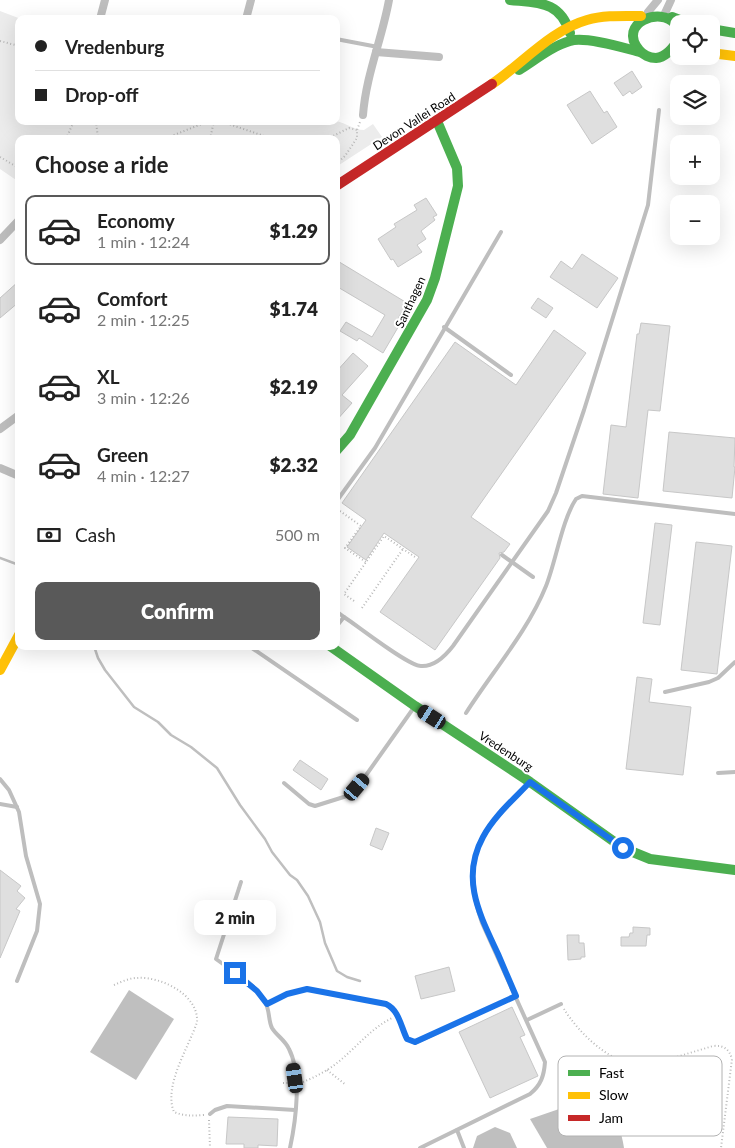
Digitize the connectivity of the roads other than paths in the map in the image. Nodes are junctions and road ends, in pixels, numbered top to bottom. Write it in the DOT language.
graph roads {
  1 [pos="106,0"];
  2 [pos="251,0"];
  3 [pos="389,0"];
  4 [pos="510,0"];
  5 [pos="658,0"];
  6 [pos="671,0"];
  7 [pos="644,14"];
  8 [pos="668,14"];
  9 [pos="101,15"];
  10 [pos="247,15"];
  11 [pos="569,28"];
  12 [pos="720,30"];
  13 [pos="735,33"];
  14 [pos="340,40"];
  15 [pos="572,40"];
  16 [pos="377,50"];
  17 [pos="640,52"];
  18 [pos="670,53"];
  19 [pos="720,54"];
  20 [pos="735,56"];
  21 [pos="439,57"];
  22 [pos="504,76"];
  23 [pos="659,110"];
  24 [pos="363,115"];
  25 [pos="437,121"];
  26 [pos="340,183"];
  27 [pos="15,224"];
  28 [pos="501,232"];
  29 [pos="0,240"];
  30 [pos="444,327"];
  31 [pos="511,375"];
  32 [pos="15,418"];
  33 [pos="0,429"];
  34 [pos="340,446"];
  35 [pos="0,468"];
  36 [pos="15,474"];
  37 [pos="340,497"];
  38 [pos="735,514"];
  39 [pos="502,556"];
  40 [pos="512,562"];
  41 [pos="532,577"];
  42 [pos="340,614"];
  43 [pos="344,617"];
  44 [pos="340,622"];
  45 [pos="15,643"];
  46 [pos="255,650"];
  47 [pos="336,650"];
  48 [pos="735,662"];
  49 [pos="0,670"];
  50 [pos="665,692"];
  51 [pos="415,706"];
  52 [pos="466,713"];
  53 [pos="357,720"];
  54 [pos="735,772"];
  55 [pos="718,773"];
  56 [pos="0,779"];
  57 [pos="530,782"];
  58 [pos="284,784"];
  59 [pos="0,804"];
  60 [pos="17,806"];
  61 [pos="735,870"];
  62 [pos="240,882"];
  63 [pos="17,981"];
  64 [pos="516,996"];
  65 [pos="267,1004"];
  66 [pos="561,1004"];
  67 [pos="527,1020"];
  68 [pos="295,1110"];
  69 [pos="210,1114"];
  70 [pos="457,1130"];
  71 [pos="290,1148"];
  72 [pos="420,1148"];
  73 [pos="464,1148"];
  1 -- 9 [label="street"];
  2 -- 10 [label="street"];
  3 -- 16 [label="street"];
  4 -- 11 [label="street"];
  5 -- 7 [label="street"];
  6 -- 8 [label="street"];
  7 -- 8 [label="street"];
  7 -- 11 [label="street, Devon Vallei Road"];
  7 -- 17 [label="street"];
  11 -- 15 [label="street"];
  11 -- 22 [label="street, Devon Vallei Road"];
  12 -- 13 [label="street"];
  14 -- 16 [label="lane"];
  15 -- 17 [label="street"];
  15 -- 22 [label="street, Devon Vallei Road"];
  16 -- 21 [label="street"];
  16 -- 24 [label="street"];
  17 -- 18 [label="street"];
  19 -- 20 [label="street"];
  22 -- 25 [label="street, Devon Vallei Road"];
  23 -- 40 [label="lane"];
  25 -- 26 [label="street, Devon Vallei Road"];
  25 -- 34 [label="street, Santhagen"];
  27 -- 29 [label="street"];
  28 -- 30 [label="lane"];
  30 -- 31 [label="lane"];
  30 -- 37 [label="lane"];
  32 -- 33 [label="street"];
  35 -- 36 [label="street"];
  38 -- 52 [label="lane"];
  39 -- 40 [label="lane"];
  40 -- 41 [label="lane"];
  40 -- 43 [label="lane"];
  42 -- 43 [label="lane"];
  43 -- 44 [label="lane"];
  45 -- 49 [label="street"];
  46 -- 53 [label="lane"];
  47 -- 51 [label="street, Vredenburg"];
  48 -- 50 [label="lane"];
  51 -- 57 [label="street, Vredenburg"];
  51 -- 58 [label="lane"];
  54 -- 55 [label="lane"];
  56 -- 60 [label="lane"];
  57 -- 61 [label="street, Vredenburg"];
  57 -- 64 [label="lane"];
  59 -- 60 [label="lane"];
  60 -- 63 [label="lane"];
  62 -- 65 [label="lane"];
  64 -- 65 [label="lane"];
  64 -- 67 [label="lane"];
  65 -- 68 [label="lane"];
  66 -- 67 [label="lane"];
  67 -- 70 [label="lane"];
  68 -- 69 [label="lane"];
  68 -- 71 [label="lane"];
  70 -- 72 [label="lane"];
  70 -- 73 [label="lane"];
}
